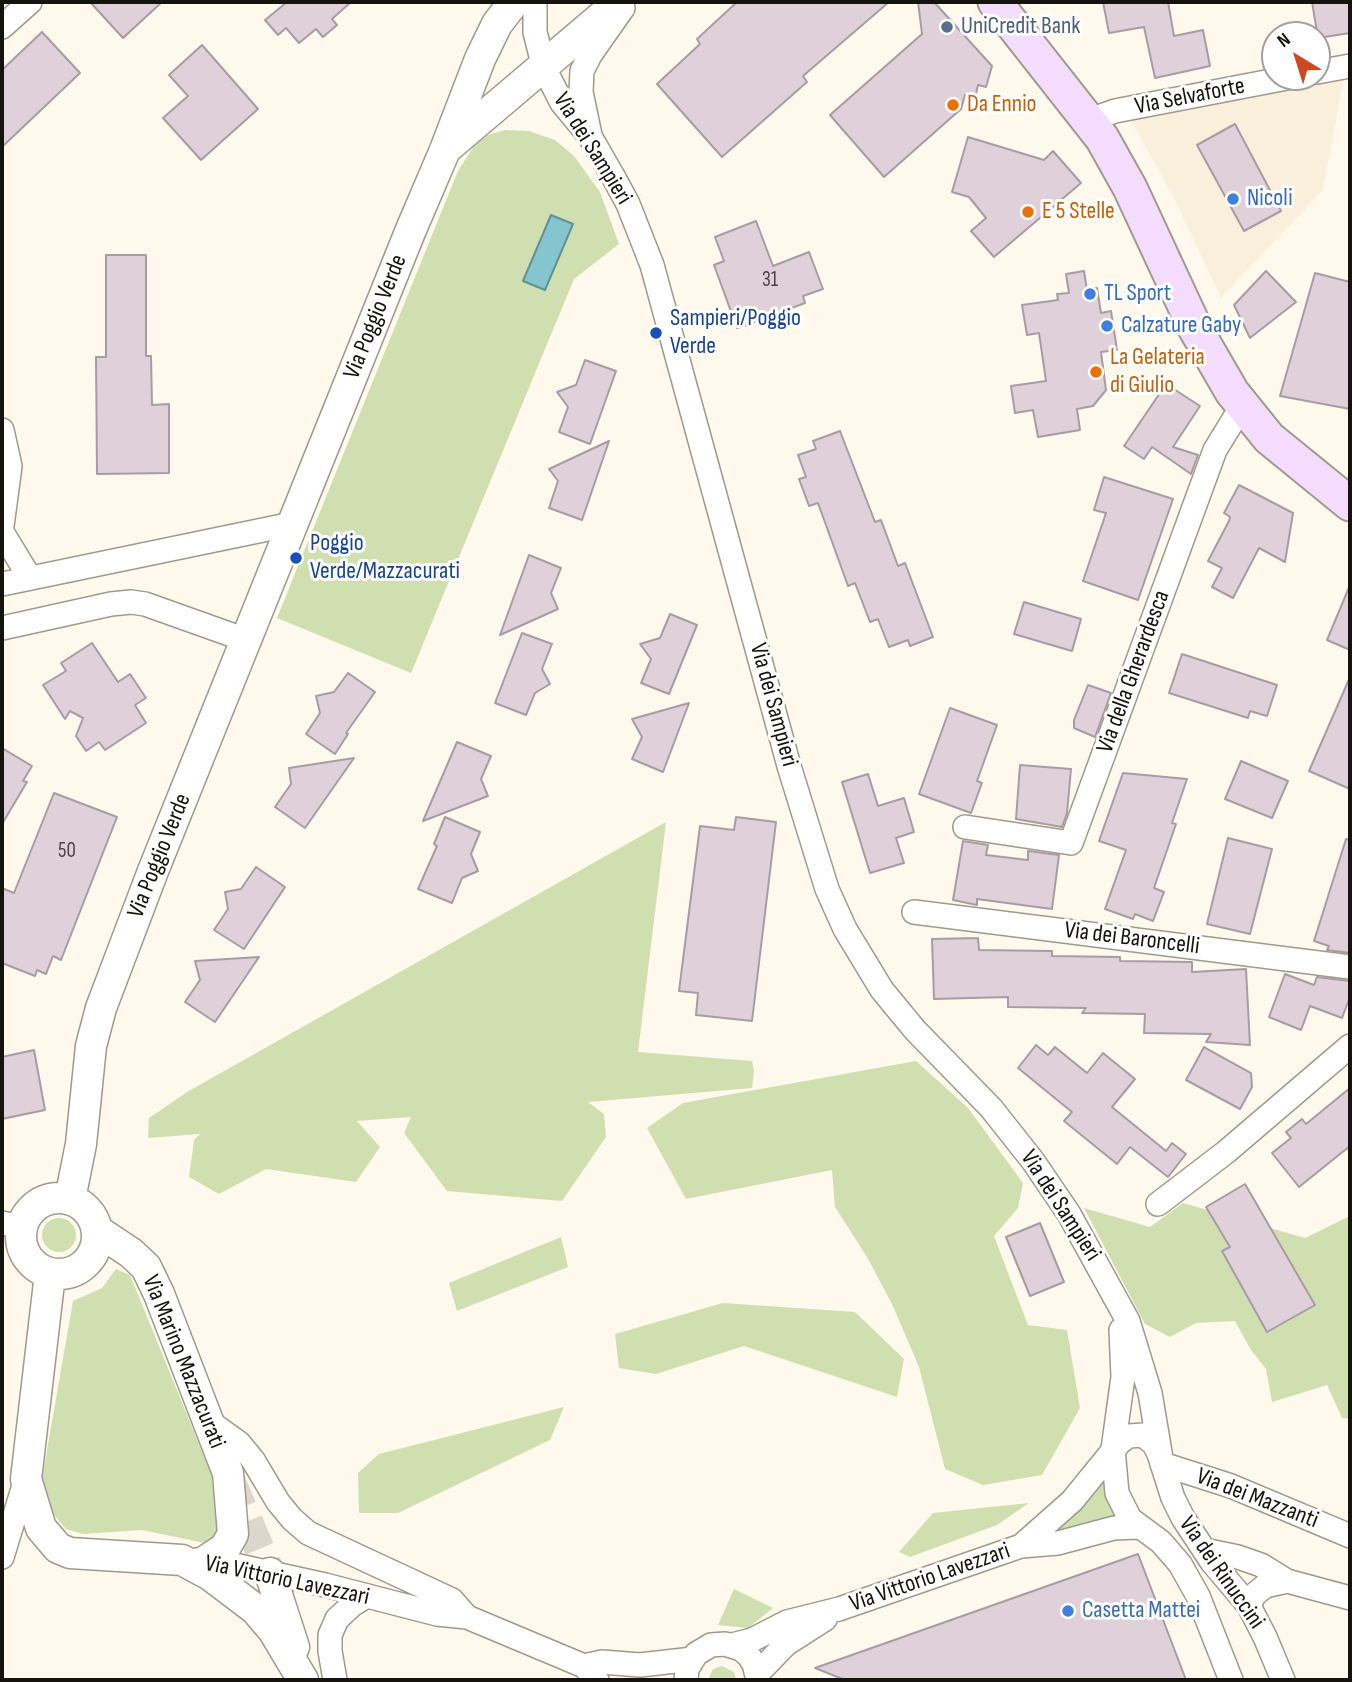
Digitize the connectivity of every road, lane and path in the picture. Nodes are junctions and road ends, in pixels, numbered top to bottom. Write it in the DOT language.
graph roads {
  1 [pos="30,2"];
  2 [pos="514,2"];
  3 [pos="535,2"];
  4 [pos="619,2"];
  5 [pos="627,2"];
  6 [pos="995,2"];
  7 [pos="2,27"];
  8 [pos="1350,66"];
  9 [pos="544,68"];
  10 [pos="1331,69"];
  11 [pos="1261,83"];
  12 [pos="1090,120"];
  13 [pos="591,138"];
  14 [pos="445,150"];
  15 [pos="1242,406"];
  16 [pos="2,430"];
  17 [pos="1350,504"];
  18 [pos="292,524"];
  19 [pos="2,526"];
  20 [pos="2,532"];
  21 [pos="30,578"];
  22 [pos="2,584"];
  23 [pos="2,628"];
  24 [pos="246,640"];
  25 [pos="965,827"];
  26 [pos="914,912"];
  27 [pos="1350,967"];
  28 [pos="1350,1046"];
  29 [pos="70,1199"];
  30 [pos="1158,1203"];
  31 [pos="12,1225"];
  32 [pos="98,1231"];
  33 [pos="50,1274"];
  34 [pos="1110,1286"];
  35 [pos="207,1420"];
  36 [pos="1113,1449"];
  37 [pos="1163,1464"];
  38 [pos="26,1479"];
  39 [pos="1138,1527"];
  40 [pos="1350,1536"];
  41 [pos="1021,1546"];
  42 [pos="1203,1550"];
  43 [pos="2,1557"];
  44 [pos="195,1560"];
  45 [pos="270,1573"];
  46 [pos="1287,1581"];
  47 [pos="365,1597"];
  48 [pos="1350,1598"];
  49 [pos="1249,1605"];
  50 [pos="839,1609"];
  51 [pos="467,1617"];
  52 [pos="733,1645"];
  53 [pos="689,1669"];
  54 [pos="591,1673"];
  55 [pos="758,1677"];
  56 [pos="304,1680"];
  57 [pos="335,1680"];
  58 [pos="1231,1680"];
  59 [pos="1283,1680"];
  1 -- 7 [label="street"];
  2 -- 14 [label="street, Via Poggio Verde"];
  3 -- 9 [label="street"];
  4 -- 9 [label="street, Via Poggio Verde"];
  5 -- 13 [label="street"];
  6 -- 12 [label="main road"];
  8 -- 10 [label="street"];
  9 -- 13 [label="street, Via dei Sampieri"];
  9 -- 14 [label="street, Via Poggio Verde"];
  11 -- 12 [label="street, Via Selvaforte"];
  12 -- 15 [label="main road"];
  13 -- 34 [label="street, Via dei Sampieri"];
  14 -- 18 [label="street, Via Poggio Verde"];
  15 -- 17 [label="main road"];
  15 -- 25 [label="street, Via della Gherardesca"];
  16 -- 19 [label="street"];
  18 -- 21 [label="street"];
  18 -- 24 [label="street, Via Poggio Verde"];
  20 -- 21 [label="street"];
  21 -- 22 [label="street"];
  23 -- 24 [label="street"];
  24 -- 29 [label="street, Via Poggio Verde"];
  26 -- 27 [label="street, Via dei Baroncelli"];
  28 -- 30 [label="street"];
  29 -- 31 [label="street"];
  29 -- 32 [label="street, Via Marino Mazzacurati"];
  31 -- 33 [label="street"];
  32 -- 33 [label="street"];
  32 -- 35 [label="street, Via Marino Mazzacurati"];
  33 -- 38 [label="street"];
  34 -- 36 [label="street, Via dei Sampieri"];
  34 -- 37 [label="street, Via dei Sampieri"];
  35 -- 44 [label="street, Via Marino Mazzacurati"];
  35 -- 51 [label="street"];
  36 -- 37 [label="street, Via Vittorio Lavezzari"];
  36 -- 39 [label="street, Via dei Sampieri"];
  36 -- 41 [label="street, Via Vittorio Lavezzari"];
  37 -- 40 [label="street, Via dei Mazzanti"];
  37 -- 42 [label="street, Via dei Rinuccini"];
  38 -- 43 [label="street"];
  38 -- 44 [label="street, Via Vittorio Lavezzari"];
  39 -- 41 [label="street, Via Vittorio Lavezzari"];
  39 -- 58 [label="street, Via dei Sampieri"];
  41 -- 50 [label="street, Via Vittorio Lavezzari"];
  42 -- 46 [label="street"];
  42 -- 49 [label="street, Via dei Rinuccini"];
  44 -- 45 [label="street, Via Vittorio Lavezzari"];
  44 -- 56 [label="street"];
  45 -- 47 [label="street, Via Vittorio Lavezzari"];
  45 -- 56 [label="street"];
  46 -- 48 [label="street"];
  46 -- 49 [label="street"];
  47 -- 51 [label="street, Via Vittorio Lavezzari"];
  47 -- 57 [label="street"];
  49 -- 59 [label="street, Via dei Rinuccini"];
  50 -- 52 [label="street, Via Vittorio Lavezzari"];
  50 -- 55 [label="street, Via Vittorio Lavezzari"];
  51 -- 54 [label="street, Via Vittorio Lavezzari"];
  52 -- 53 [label="street, Via Vittorio Lavezzari"];
  52 -- 55 [label="street, Via Vittorio Lavezzari"];
  53 -- 54 [label="street, Via Vittorio Lavezzari"];
}
